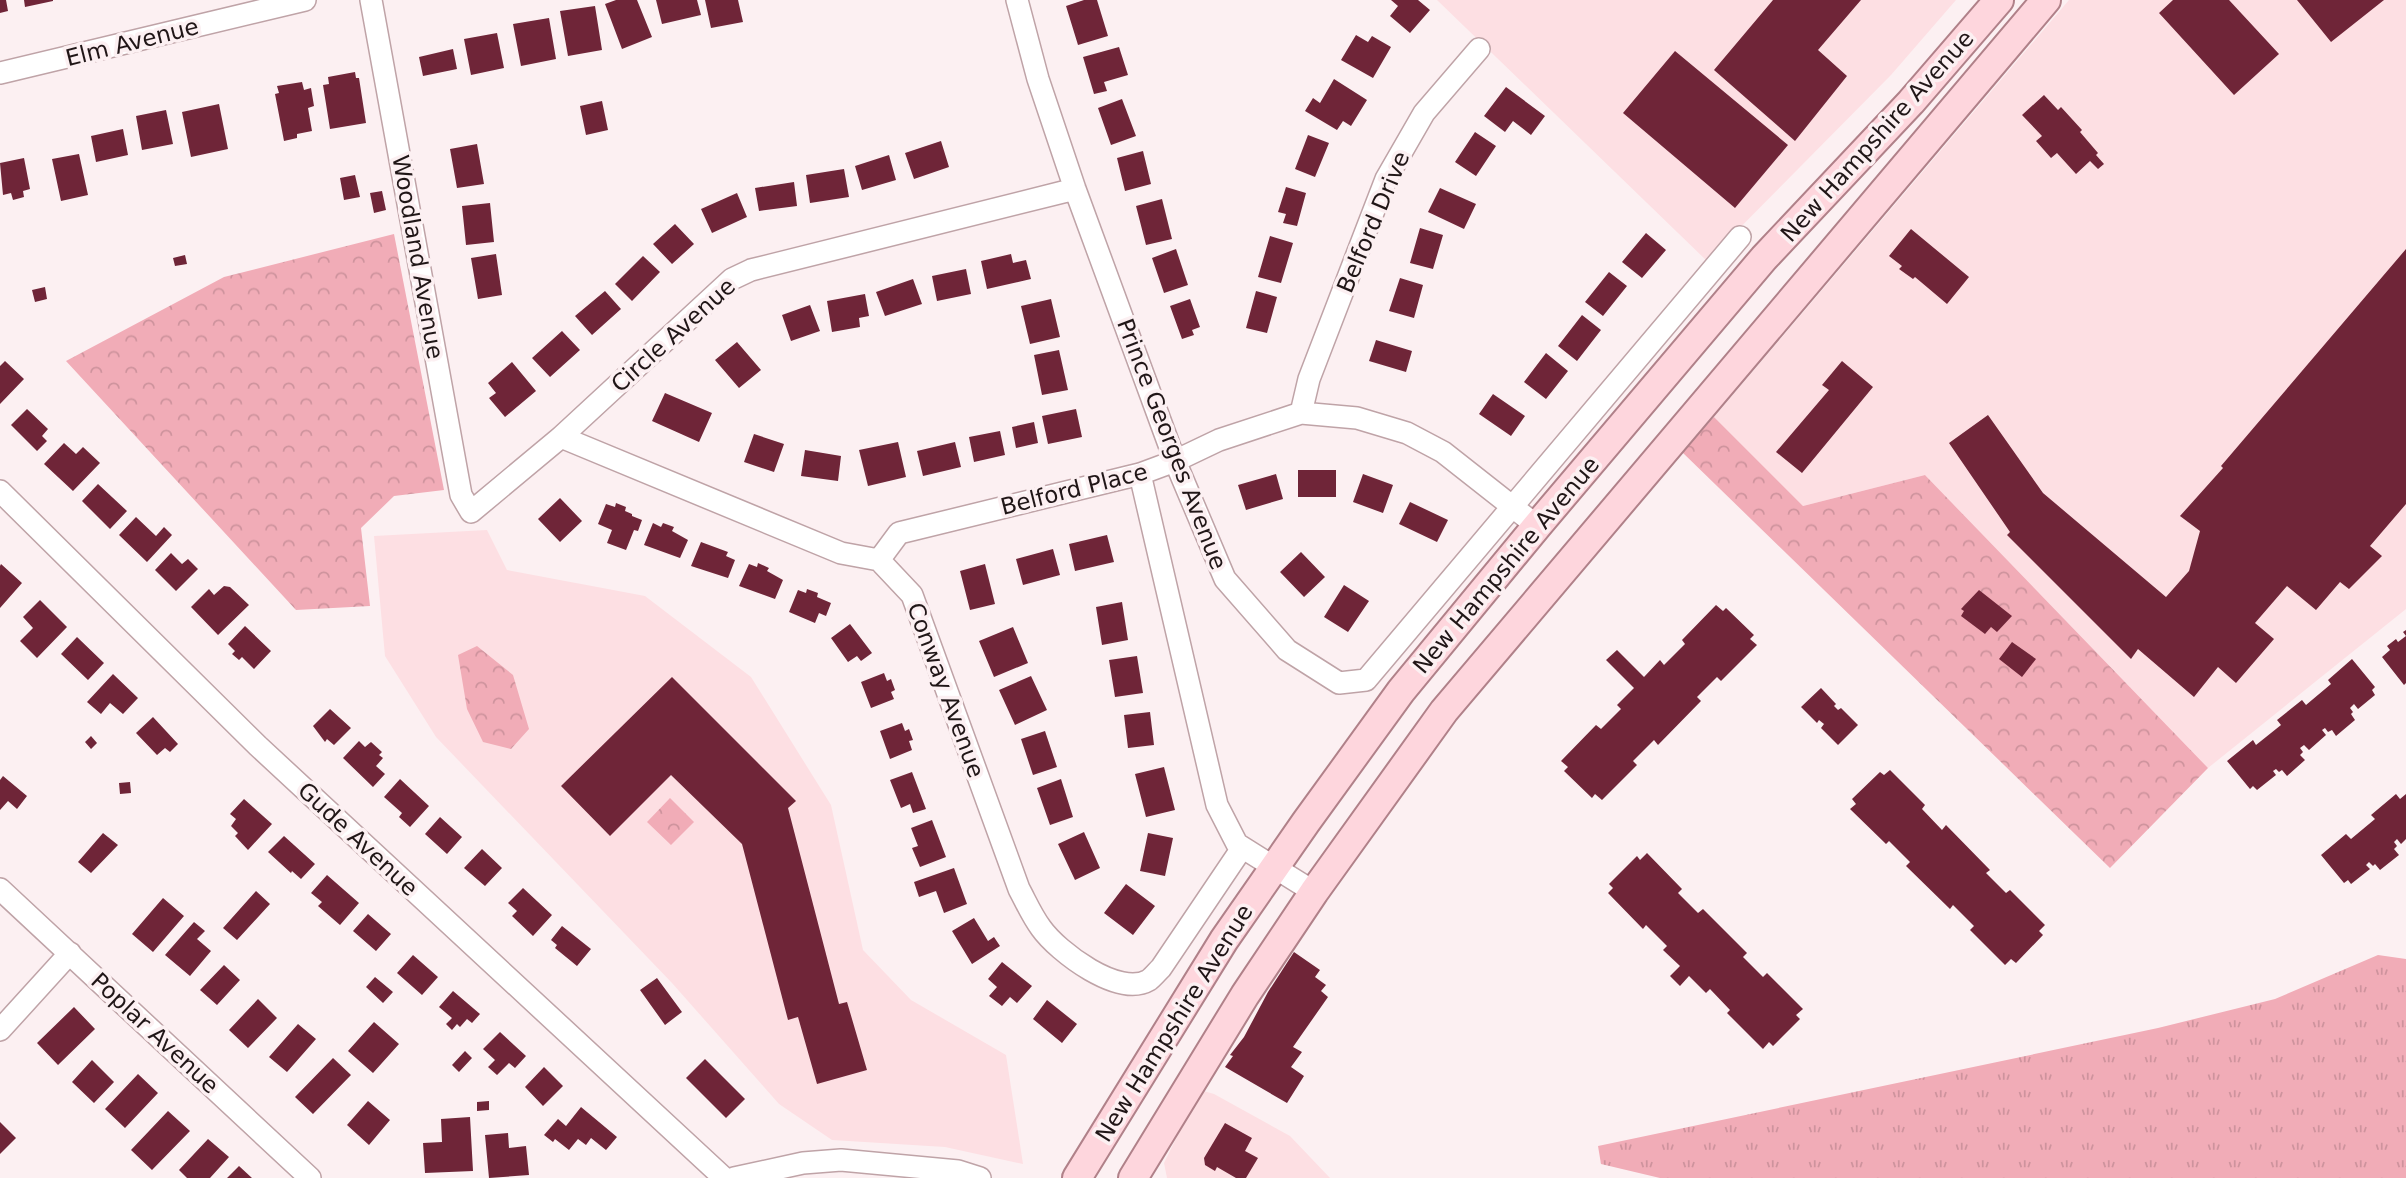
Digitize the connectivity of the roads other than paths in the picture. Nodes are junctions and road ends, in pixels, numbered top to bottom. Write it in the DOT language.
graph roads {
  1 [pos="305,0"];
  2 [pos="371,0"];
  3 [pos="1017,0"];
  4 [pos="1999,0"];
  5 [pos="2046,0"];
  6 [pos="1479,49"];
  7 [pos="0,73"];
  8 [pos="1075,189"];
  9 [pos="1740,237"];
  10 [pos="1301,413"];
  11 [pos="561,437"];
  12 [pos="1175,461"];
  13 [pos="1140,474"];
  14 [pos="0,491"];
  15 [pos="1512,505"];
  16 [pos="471,512"];
  17 [pos="1536,526"];
  18 [pos="879,560"];
  19 [pos="1242,848"];
  20 [pos="1275,867"];
  21 [pos="0,889"];
  22 [pos="1314,892"];
  23 [pos="70,953"];
  24 [pos="0,1030"];
  25 [pos="310,1178"];
  26 [pos="724,1178"];
  27 [pos="734,1178"];
  28 [pos="980,1178"];
  29 [pos="1077,1178"];
  30 [pos="1133,1178"];
  1 -- 7 [label="street, Elm Avenue"];
  2 -- 16 [label="street, Woodland Avenue"];
  3 -- 8 [label="street, Prince Georges Avenue"];
  4 -- 17 [label="main road, New Hampshire Avenue"];
  5 -- 22 [label="main road, New Hampshire Avenue"];
  6 -- 10 [label="street, Belford Drive"];
  8 -- 11 [label="street, Circle Avenue"];
  8 -- 12 [label="street, Prince Georges Avenue"];
  9 -- 15 [label="street, New Hampshire Avenue"];
  10 -- 12 [label="street, Belford Place"];
  10 -- 15 [label="street, Belford Place"];
  11 -- 16 [label="street, Circle Avenue"];
  11 -- 18 [label="street"];
  12 -- 13 [label="street, Belford Place"];
  12 -- 15 [label="street, Prince Georges Avenue"];
  13 -- 18 [label="street, Belford Place"];
  13 -- 19 [label="street, Prince Georges Avenue"];
  14 -- 26 [label="street, Gude Avenue"];
  15 -- 17 [label="street, Belford Place"];
  17 -- 20 [label="main road, New Hampshire Avenue"];
  18 -- 19 [label="street, Conway Avenue"];
  19 -- 20 [label="street, Prince Georges Avenue"];
  20 -- 22 [label="street, Prince Georges Avenue"];
  20 -- 29 [label="main road, New Hampshire Avenue"];
  21 -- 23 [label="street, Poplar Avenue"];
  22 -- 30 [label="main road, New Hampshire Avenue"];
  23 -- 24 [label="street"];
  23 -- 25 [label="street, Poplar Avenue"];
  27 -- 28 [label="street"];
}
